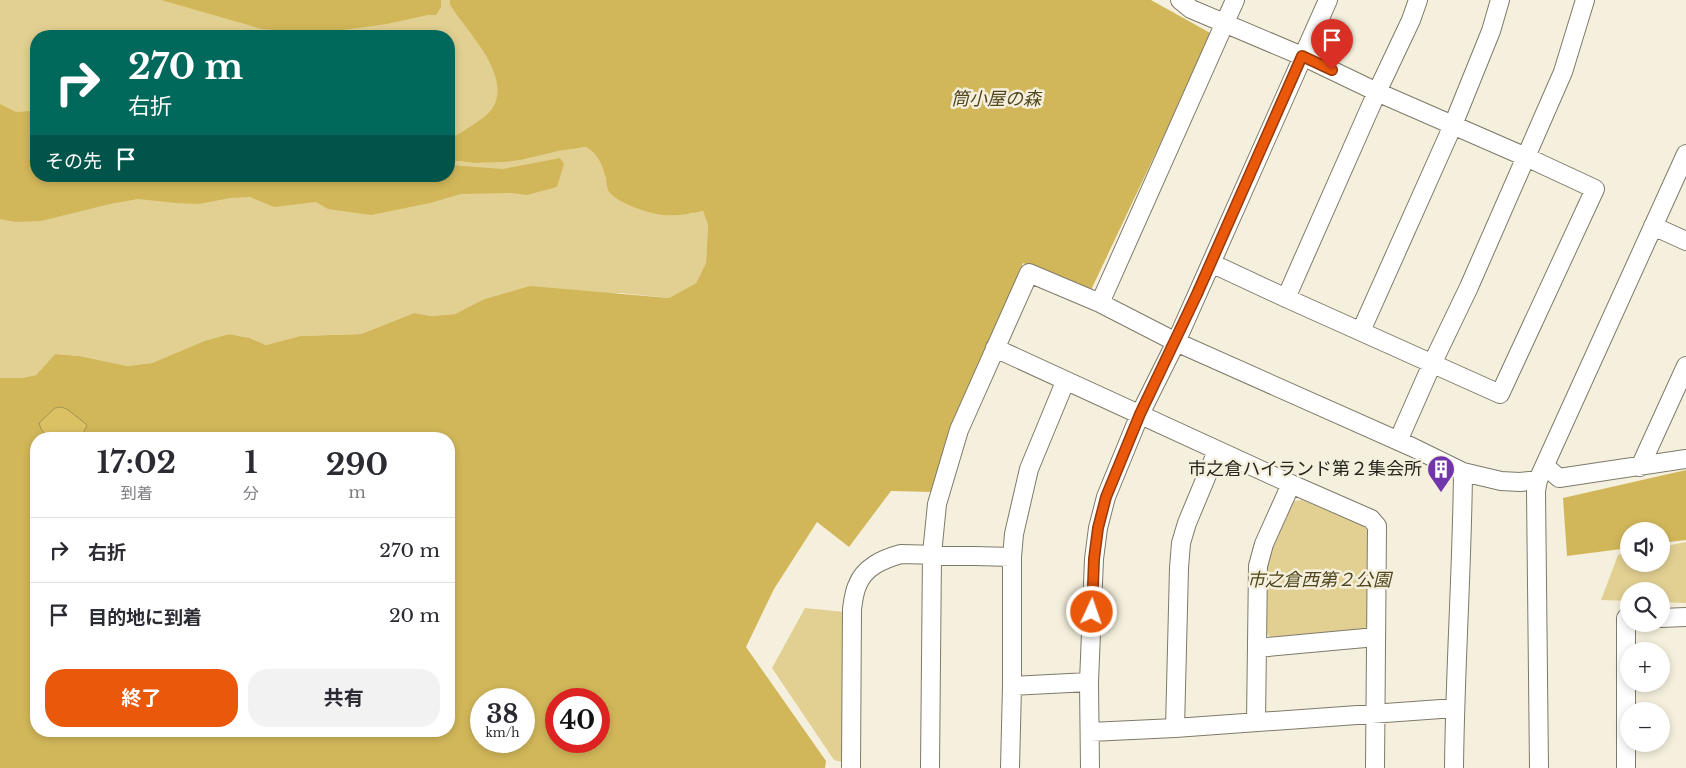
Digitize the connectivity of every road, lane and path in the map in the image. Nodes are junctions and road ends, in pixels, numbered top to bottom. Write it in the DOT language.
graph roads {
  1 [pos="1180,0"];
  2 [pos="1235,0"];
  3 [pos="1328,0"];
  4 [pos="1418,0"];
  5 [pos="1500,0"];
  6 [pos="1585,0"];
  7 [pos="1225,22"];
  8 [pos="1302,56"];
  9 [pos="1377,92"];
  10 [pos="1453,124"];
  11 [pos="1686,154"];
  12 [pos="1526,157"];
  13 [pos="1653,226"];
  14 [pos="1686,241"];
  15 [pos="1211,263"];
  16 [pos="1286,298"];
  17 [pos="1100,303"];
  18 [pos="1360,331"];
  19 [pos="1176,342"];
  20 [pos="995,348"];
  21 [pos="1432,364"];
  22 [pos="1686,366"];
  23 [pos="1066,382"];
  24 [pos="1140,414"];
  25 [pos="1398,441"];
  26 [pos="1217,451"];
  27 [pos="1686,459"];
  28 [pos="1640,467"];
  29 [pos="1463,472"];
  30 [pos="1542,473"];
  31 [pos="1291,484"];
  32 [pos="932,554"];
  33 [pos="1012,557"];
  34 [pos="1686,617"];
  35 [pos="1670,618"];
  36 [pos="1626,632"];
  37 [pos="1376,637"];
  38 [pos="1256,648"];
  39 [pos="1088,682"];
  40 [pos="1012,686"];
  41 [pos="1455,708"];
  42 [pos="1376,715"];
  43 [pos="1256,722"];
  44 [pos="1175,728"];
  45 [pos="1090,732"];
  46 [pos="851,768"];
  47 [pos="930,768"];
  48 [pos="1010,768"];
  49 [pos="1090,768"];
  50 [pos="1375,768"];
  51 [pos="1454,768"];
  52 [pos="1539,768"];
  53 [pos="1626,768"];
  1 -- 7 [label="street"];
  2 -- 7 [label="street"];
  3 -- 8 [label="street"];
  4 -- 9 [label="street"];
  5 -- 10 [label="street"];
  6 -- 12 [label="street"];
  7 -- 8 [label="street"];
  7 -- 17 [label="street"];
  8 -- 9 [label="street"];
  8 -- 15 [label="street"];
  9 -- 10 [label="street"];
  9 -- 16 [label="street"];
  10 -- 12 [label="street"];
  10 -- 18 [label="street"];
  11 -- 13 [label="street"];
  12 -- 21 [label="street"];
  12 -- 21 [label="street"];
  13 -- 14 [label="street"];
  13 -- 30 [label="street"];
  15 -- 16 [label="street"];
  15 -- 19 [label="street"];
  16 -- 18 [label="street"];
  17 -- 19 [label="street"];
  17 -- 20 [label="street"];
  18 -- 21 [label="street"];
  19 -- 24 [label="street"];
  19 -- 25 [label="street"];
  20 -- 23 [label="street"];
  20 -- 32 [label="street"];
  21 -- 25 [label="street"];
  22 -- 28 [label="street"];
  23 -- 24 [label="street"];
  23 -- 33 [label="street"];
  24 -- 26 [label="street"];
  24 -- 39 [label="street"];
  25 -- 29 [label="street"];
  26 -- 31 [label="street"];
  26 -- 44 [label="street"];
  27 -- 28 [label="street"];
  28 -- 30 [label="street"];
  29 -- 30 [label="street"];
  29 -- 41 [label="street"];
  30 -- 52 [label="street"];
  31 -- 37 [label="street"];
  31 -- 38 [label="street"];
  32 -- 33 [label="street"];
  32 -- 46 [label="street"];
  32 -- 47 [label="street"];
  33 -- 40 [label="street"];
  34 -- 35 [label="street"];
  36 -- 53 [label="street"];
  37 -- 38 [label="street"];
  37 -- 42 [label="street"];
  38 -- 43 [label="street"];
  39 -- 40 [label="street"];
  39 -- 45 [label="street"];
  40 -- 48 [label="street"];
  41 -- 42 [label="street"];
  41 -- 51 [label="street"];
  42 -- 43 [label="street"];
  42 -- 50 [label="street"];
  43 -- 44 [label="street"];
  44 -- 45 [label="street"];
  45 -- 49 [label="street"];
}
